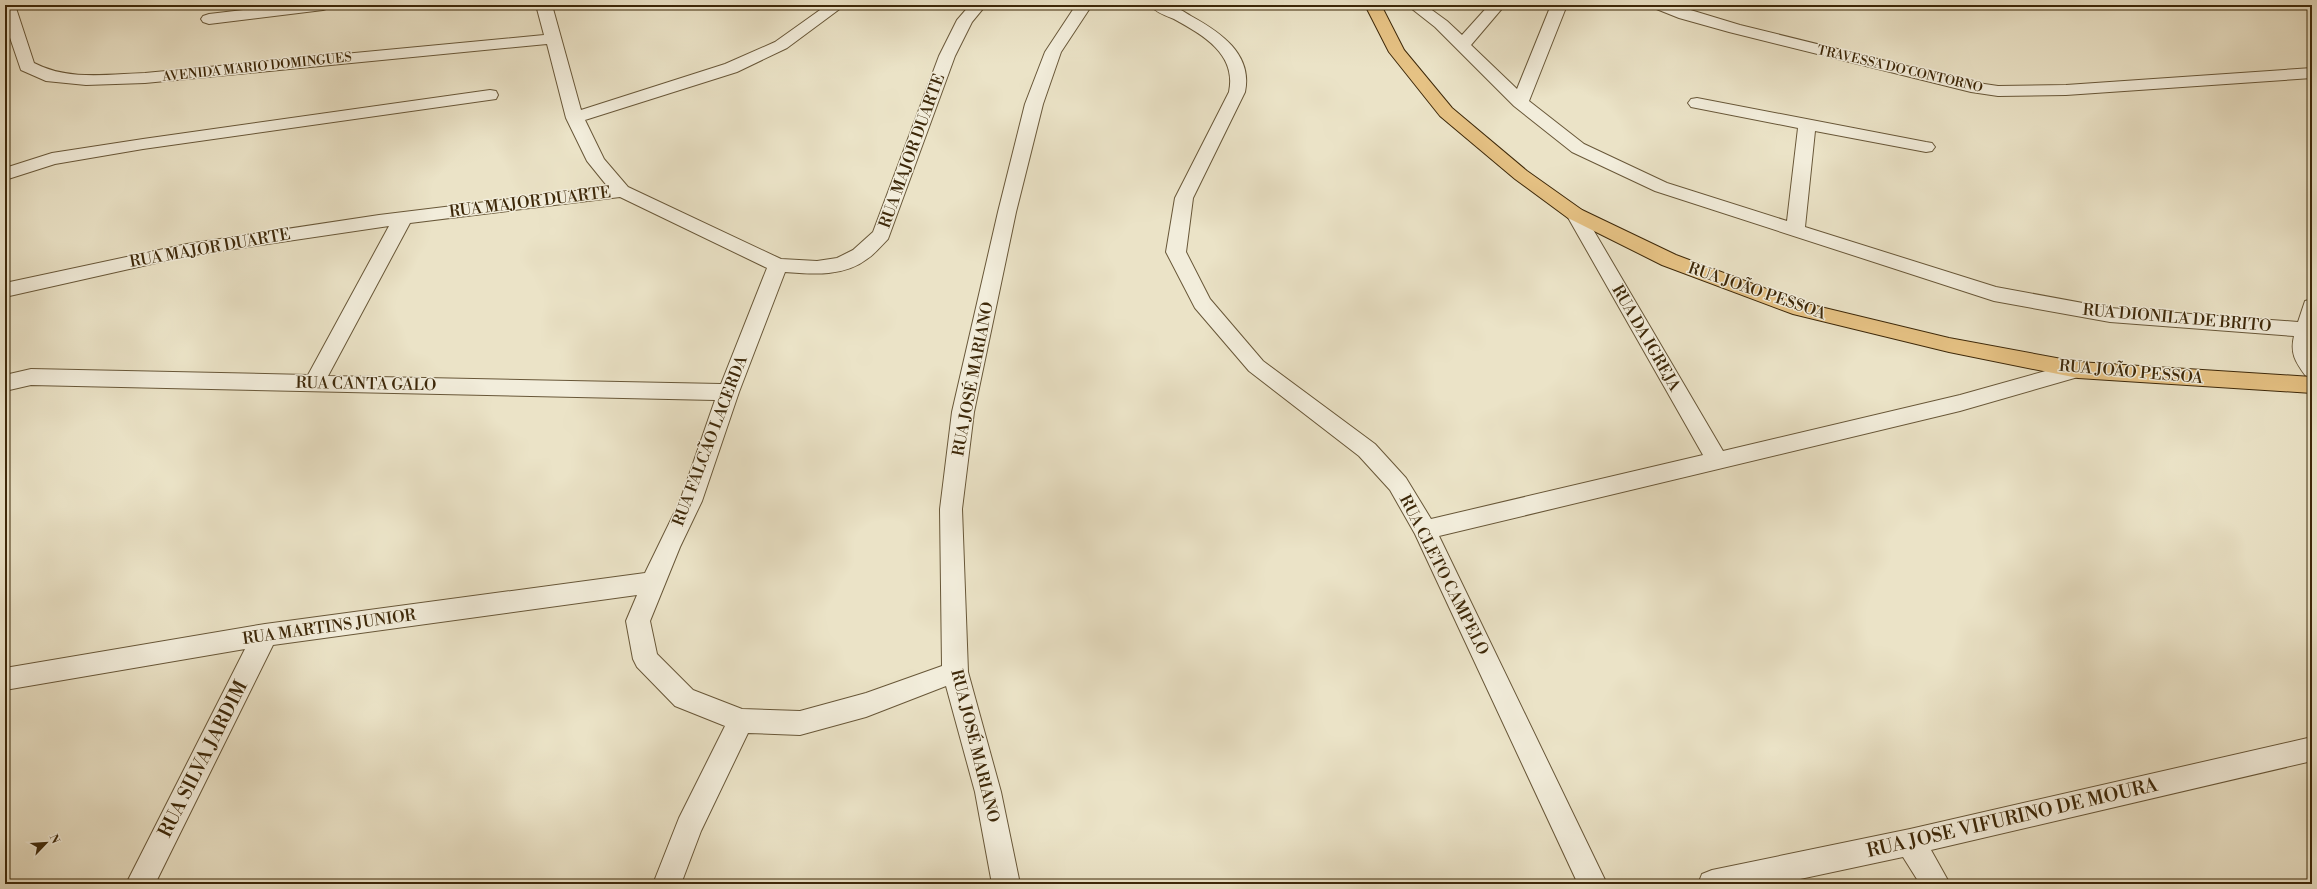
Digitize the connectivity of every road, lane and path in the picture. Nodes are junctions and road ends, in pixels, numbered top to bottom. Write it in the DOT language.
graph roads {
  1 [pos="8,5"];
  2 [pos="323,5"];
  3 [pos="544,5"];
  4 [pos="837,5"];
  5 [pos="978,5"];
  6 [pos="1084,5"];
  7 [pos="1158,5"];
  8 [pos="1373,5"];
  9 [pos="1415,5"];
  10 [pos="1497,5"];
  11 [pos="1559,5"];
  12 [pos="1662,5"];
  13 [pos="209,19"];
  14 [pos="553,38"];
  15 [pos="1462,45"];
  16 [pos="2312,73"];
  17 [pos="490,95"];
  18 [pos="1520,102"];
  19 [pos="1696,103"];
  20 [pos="575,118"];
  21 [pos="1806,124"];
  22 [pos="1926,147"];
  23 [pos="5,174"];
  24 [pos="622,192"];
  25 [pos="1575,214"];
  26 [pos="403,218"];
  27 [pos="1795,231"];
  28 [pos="778,265"];
  29 [pos="5,290"];
  30 [pos="2312,306"];
  31 [pos="2309,330"];
  32 [pos="2078,370"];
  33 [pos="2312,370"];
  34 [pos="5,383"];
  35 [pos="314,383"];
  36 [pos="2312,385"];
  37 [pos="728,392"];
  38 [pos="1718,462"];
  39 [pos="1425,530"];
  40 [pos="655,582"];
  41 [pos="265,635"];
  42 [pos="955,672"];
  43 [pos="5,679"];
  44 [pos="741,721"];
  45 [pos="2312,749"];
  46 [pos="1910,842"];
  47 [pos="140,884"];
  48 [pos="666,884"];
  49 [pos="1006,884"];
  50 [pos="1593,884"];
  51 [pos="1712,884"];
  52 [pos="1936,884"];
  1 -- 14 [label="street, AVENIDA MARIO DOMINGUES"];
  2 -- 13 [label="street"];
  3 -- 14 [label="street"];
  4 -- 20 [label="street"];
  5 -- 28 [label="street, RUA MAJOR DUARTE"];
  6 -- 42 [label="street, RUA JOSÉ MARIANO"];
  7 -- 39 [label="street, RUA CLETO CAMPELO"];
  8 -- 25 [label="main road, RUA JOÃO PESSOA"];
  9 -- 15 [label="street, RUA DIONILA DE BRITO"];
  10 -- 15 [label="street"];
  11 -- 18 [label="street"];
  12 -- 16 [label="street, TRAVESSA DO CONTORNO"];
  14 -- 20 [label="street"];
  15 -- 18 [label="street, RUA DIONILA DE BRITO"];
  17 -- 23 [label="street"];
  18 -- 27 [label="street, RUA DIONILA DE BRITO"];
  19 -- 21 [label="street"];
  20 -- 24 [label="street"];
  21 -- 22 [label="street"];
  21 -- 27 [label="street"];
  24 -- 26 [label="street, RUA MAJOR DUARTE"];
  24 -- 28 [label="street, RUA MAJOR DUARTE"];
  25 -- 32 [label="main road, RUA JOÃO PESSOA"];
  25 -- 38 [label="street, RUA DA IGREJA"];
  26 -- 29 [label="street, RUA MAJOR DUARTE"];
  26 -- 35 [label="street"];
  27 -- 31 [label="street, RUA DIONILA DE BRITO"];
  28 -- 37 [label="street, RUA FALCÃO LACERDA"];
  30 -- 31 [label="street"];
  31 -- 33 [label="street"];
  32 -- 36 [label="main road, RUA JOÃO PESSOA"];
  32 -- 38 [label="street"];
  34 -- 35 [label="street, RUA CANTA GALO"];
  35 -- 37 [label="street, RUA CANTA GALO"];
  37 -- 40 [label="street, RUA FALCÃO LACERDA"];
  38 -- 39 [label="street"];
  39 -- 50 [label="street, RUA CLETO CAMPELO"];
  40 -- 41 [label="street, RUA MARTINS JUNIOR"];
  40 -- 44 [label="street, RUA FALCÃO LACERDA"];
  41 -- 43 [label="street, RUA MARTINS JUNIOR"];
  41 -- 47 [label="street, RUA SILVA JARDIM"];
  42 -- 44 [label="street, RUA FALCÃO LACERDA"];
  42 -- 49 [label="street, RUA JOSÉ MARIANO"];
  44 -- 48 [label="street"];
  45 -- 46 [label="street, RUA JOSE VIFURINO DE MOURA"];
  46 -- 51 [label="street, RUA JOSE VIFURINO DE MOURA"];
  46 -- 52 [label="street"];
}
